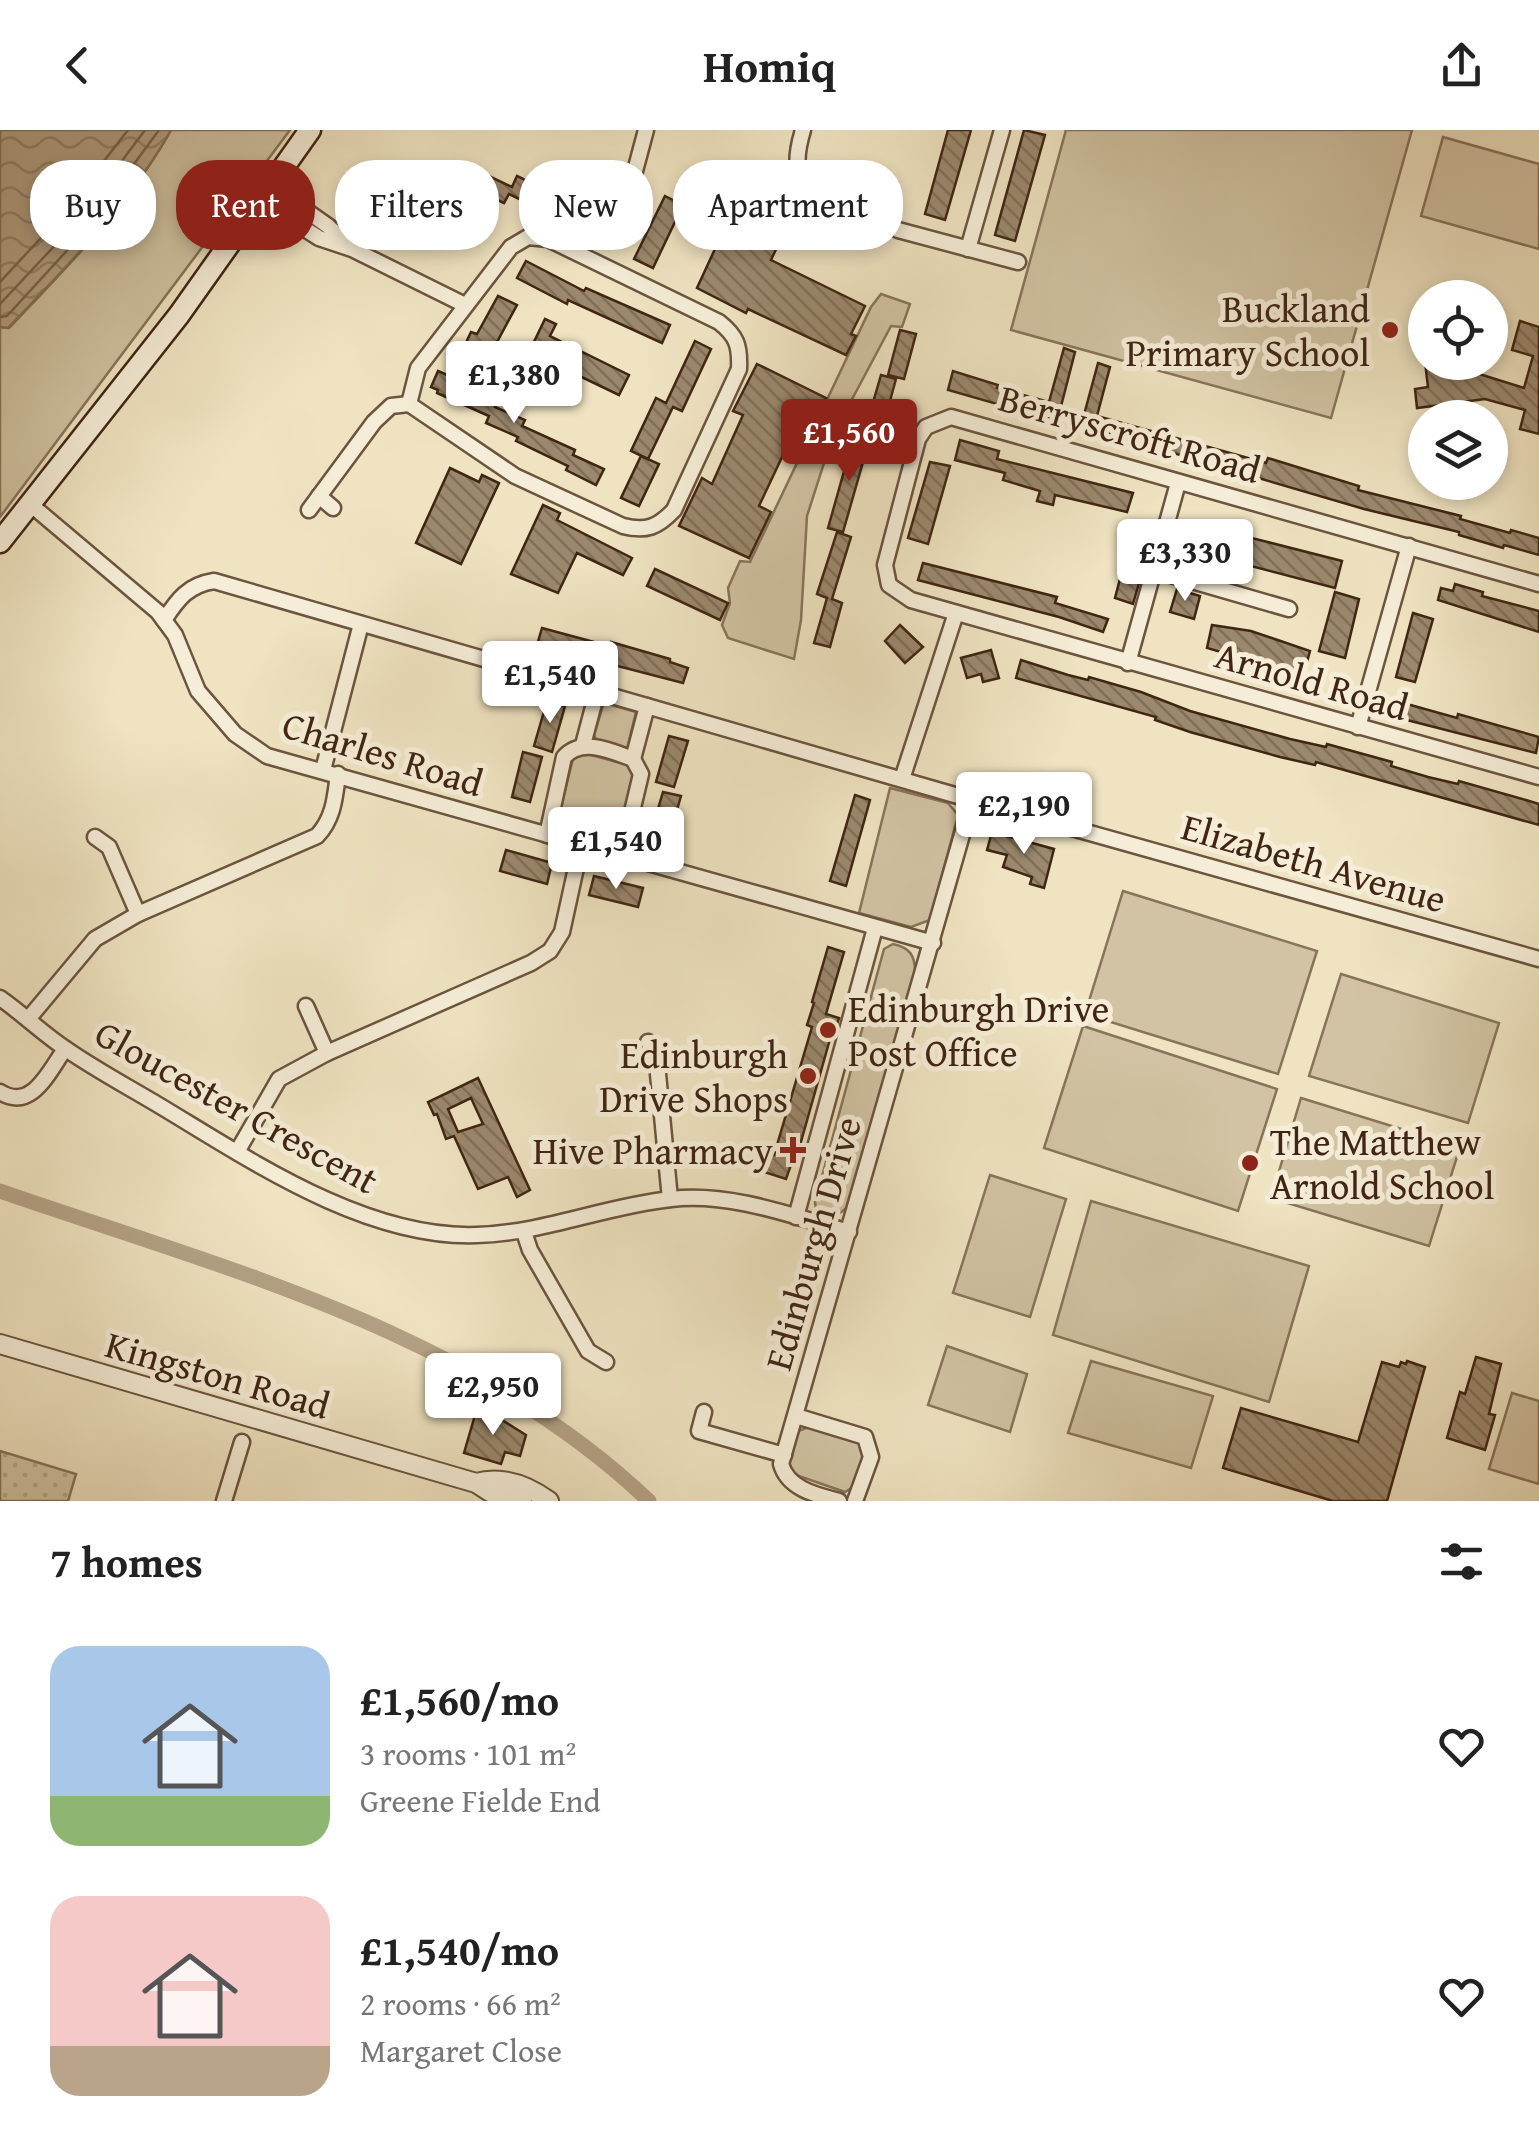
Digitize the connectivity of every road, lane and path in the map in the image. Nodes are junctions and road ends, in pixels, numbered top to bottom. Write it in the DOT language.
graph roads {
  1 [pos="310,130"];
  2 [pos="646,130"];
  3 [pos="803,130"];
  4 [pos="1002,130"];
  5 [pos="289,160"];
  6 [pos="638,160"];
  7 [pos="796,160"];
  8 [pos="903,231"];
  9 [pos="315,235"];
  10 [pos="968,248"];
  11 [pos="225,250"];
  12 [pos="1018,262"];
  13 [pos="465,305"];
  14 [pos="410,404"];
  15 [pos="1178,482"];
  16 [pos="319,496"];
  17 [pos="30,504"];
  18 [pos="332,508"];
  19 [pos="309,510"];
  20 [pos="0,542"];
  21 [pos="1409,546"];
  22 [pos="1154,570"];
  23 [pos="1539,584"];
  24 [pos="896,592"];
  25 [pos="1289,610"];
  26 [pos="956,613"];
  27 [pos="164,620"];
  28 [pos="362,624"];
  29 [pos="1128,663"];
  30 [pos="597,692"];
  31 [pos="648,706"];
  32 [pos="1358,727"];
  33 [pos="584,745"];
  34 [pos="633,759"];
  35 [pos="323,770"];
  36 [pos="338,774"];
  37 [pos="1539,777"];
  38 [pos="902,779"];
  39 [pos="972,800"];
  40 [pos="547,835"];
  41 [pos="95,837"];
  42 [pos="581,845"];
  43 [pos="622,854"];
  44 [pos="138,914"];
  45 [pos="875,928"];
  46 [pos="933,943"];
  47 [pos="1539,958"];
  48 [pos="0,998"];
  49 [pos="306,1006"];
  50 [pos="29,1018"];
  51 [pos="648,1042"];
  52 [pos="65,1049"];
  53 [pos="326,1053"];
  54 [pos="0,1092"];
  55 [pos="237,1152"];
  56 [pos="670,1199"];
  57 [pos="796,1216"];
  58 [pos="524,1232"];
  59 [pos="849,1232"];
  60 [pos="0,1344"];
  61 [pos="606,1362"];
  62 [pos="704,1412"];
  63 [pos="796,1416"];
  64 [pos="242,1442"];
  65 [pos="784,1455"];
  66 [pos="474,1492"];
  67 [pos="832,1500"];
  68 [pos="224,1501"];
  69 [pos="522,1501"];
  70 [pos="549,1501"];
  71 [pos="855,1501"];
  1 -- 5 [label="main road"];
  2 -- 6 [label="street"];
  3 -- 7 [label="street"];
  4 -- 10 [label="street"];
  8 -- 10 [label="street"];
  9 -- 13 [label="street"];
  10 -- 12 [label="street"];
  11 -- 17 [label="main road"];
  13 -- 14 [label="street"];
  13 -- 14 [label="street"];
  14 -- 16 [label="street"];
  15 -- 21 [label="street, Berryscroft Road"];
  15 -- 22 [label="street"];
  15 -- 24 [label="street, Berryscroft Road"];
  16 -- 18 [label="street"];
  16 -- 19 [label="street"];
  17 -- 20 [label="main road"];
  17 -- 27 [label="street, Charles Road"];
  21 -- 23 [label="street, Berryscroft Road"];
  21 -- 32 [label="street"];
  22 -- 25 [label="street"];
  22 -- 29 [label="street"];
  24 -- 26 [label="street, Arnold Road"];
  26 -- 29 [label="street, Arnold Road"];
  26 -- 38 [label="street"];
  27 -- 28 [label="street, Elizabeth Avenue"];
  27 -- 35 [label="street, Charles Road"];
  28 -- 30 [label="street, Elizabeth Avenue"];
  28 -- 35 [label="street"];
  29 -- 32 [label="street, Arnold Road"];
  30 -- 31 [label="street, Elizabeth Avenue"];
  30 -- 33 [label="street"];
  31 -- 34 [label="street"];
  31 -- 38 [label="street, Elizabeth Avenue"];
  32 -- 37 [label="street, Arnold Road"];
  33 -- 34 [label="street"];
  33 -- 40 [label="street"];
  34 -- 43 [label="street"];
  35 -- 36 [label="street, Charles Road"];
  36 -- 40 [label="street, Charles Road"];
  36 -- 44 [label="street"];
  38 -- 39 [label="street, Elizabeth Avenue"];
  39 -- 46 [label="street, Edinburgh Drive"];
  39 -- 47 [label="street, Elizabeth Avenue"];
  40 -- 42 [label="street, Charles Road"];
  41 -- 44 [label="street"];
  42 -- 43 [label="street, Charles Road"];
  42 -- 53 [label="street"];
  43 -- 45 [label="street, Charles Road"];
  44 -- 50 [label="street"];
  45 -- 46 [label="street, Charles Road"];
  45 -- 57 [label="street"];
  46 -- 59 [label="street, Edinburgh Drive"];
  48 -- 50 [label="street, Gloucester Crescent"];
  49 -- 53 [label="street"];
  50 -- 52 [label="street, Gloucester Crescent"];
  51 -- 56 [label="street"];
  52 -- 54 [label="street, Gloucester Crescent"];
  52 -- 55 [label="street, Gloucester Crescent"];
  53 -- 55 [label="street"];
  55 -- 58 [label="street, Gloucester Crescent"];
  56 -- 57 [label="street, Gloucester Crescent"];
  56 -- 58 [label="street, Gloucester Crescent"];
  57 -- 59 [label="street, Gloucester Crescent"];
  58 -- 61 [label="street"];
  59 -- 63 [label="street, Edinburgh Drive"];
  60 -- 66 [label="street, Kingston Road"];
  62 -- 65 [label="street"];
  63 -- 65 [label="street, Edinburgh Drive"];
  63 -- 71 [label="street"];
  64 -- 68 [label="street"];
  65 -- 67 [label="street"];
  66 -- 69 [label="street, Kingston Road"];
  66 -- 70 [label="street, Kingston Road"];
}
